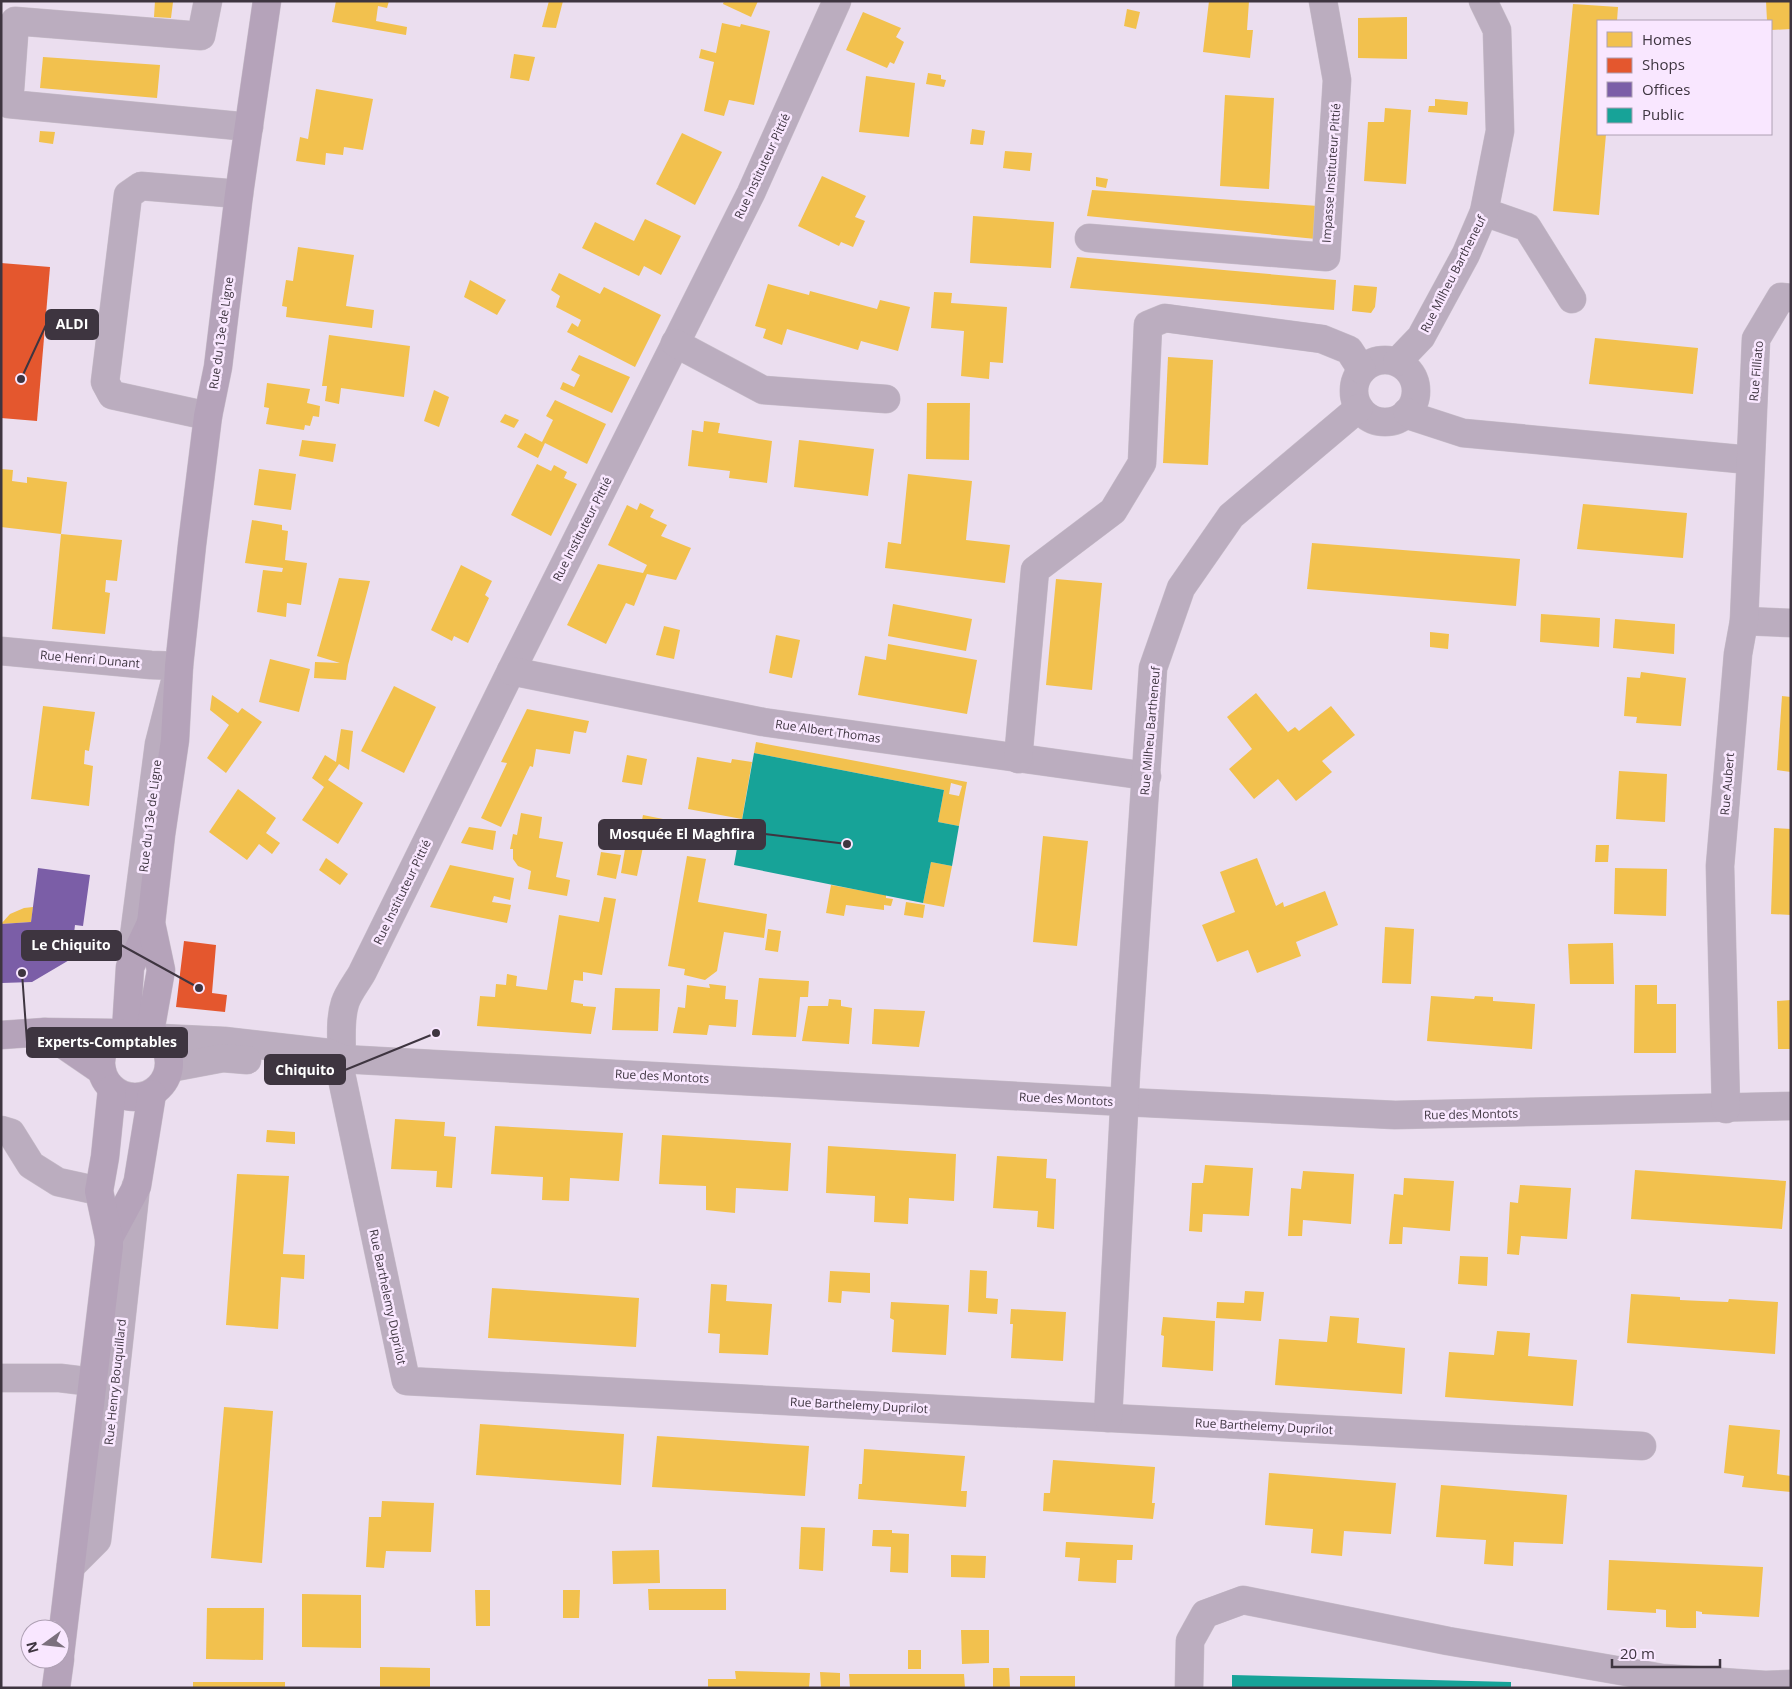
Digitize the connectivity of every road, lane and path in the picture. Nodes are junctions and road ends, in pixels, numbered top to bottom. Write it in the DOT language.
graph roads {
  1 [pos="208,1"];
  2 [pos="267,1"];
  3 [pos="837,1"];
  4 [pos="1324,1"];
  5 [pos="1484,1"];
  6 [pos="249,127"];
  7 [pos="239,194"];
  8 [pos="1484,212"];
  9 [pos="1089,238"];
  10 [pos="1791,298"];
  11 [pos="1572,299"];
  12 [pos="675,344"];
  13 [pos="1397,362"];
  14 [pos="1362,370"];
  15 [pos="886,399"];
  16 [pos="1359,408"];
  17 [pos="1407,412"];
  18 [pos="208,416"];
  19 [pos="1750,460"];
  20 [pos="1744,621"];
  21 [pos="1791,623"];
  22 [pos="1,651"];
  23 [pos="179,666"];
  24 [pos="511,671"];
  25 [pos="1018,758"];
  26 [pos="1146,776"];
  27 [pos="151,923"];
  28 [pos="130,967"];
  29 [pos="45,1032"];
  30 [pos="138,1033"];
  31 [pos="1,1035"];
  32 [pos="342,1059"];
  33 [pos="170,1068"];
  34 [pos="107,1080"];
  35 [pos="152,1094"];
  36 [pos="1125,1102"];
  37 [pos="1791,1106"];
  38 [pos="1726,1109"];
  39 [pos="1,1130"];
  40 [pos="136,1186"];
  41 [pos="99,1190"];
  42 [pos="110,1238"];
  43 [pos="1,1378"];
  44 [pos="93,1382"];
  45 [pos="1108,1418"];
  46 [pos="1642,1446"];
  47 [pos="71,1566"];
  48 [pos="64,1619"];
  49 [pos="59,1669"];
  50 [pos="1791,1684"];
  51 [pos="56,1688"];
  52 [pos="1189,1688"];
  1 -- 6 [label="street"];
  2 -- 6 [label="main road, Rue du 13e de Ligne"];
  3 -- 12 [label="street, Rue Instituteur Pittié"];
  4 -- 9 [label="street, Impasse Instituteur Pittié"];
  5 -- 8 [label="street, Rue Milheu Bartheneuf"];
  6 -- 7 [label="main road, Rue du 13e de Ligne"];
  7 -- 18 [label="main road, Rue du 13e de Ligne"];
  7 -- 18 [label="street"];
  8 -- 11 [label="street"];
  8 -- 13 [label="street, Rue Milheu Bartheneuf"];
  10 -- 19 [label="street, Rue Filliato"];
  12 -- 15 [label="street"];
  12 -- 24 [label="street, Rue Instituteur Pittié"];
  13 -- 14 [label="street"];
  13 -- 17 [label="street"];
  14 -- 16 [label="street"];
  14 -- 25 [label="street"];
  16 -- 17 [label="street"];
  16 -- 26 [label="street, Rue Milheu Bartheneuf"];
  17 -- 19 [label="street"];
  18 -- 23 [label="main road, Rue du 13e de Ligne"];
  19 -- 20 [label="street, Rue Aubert"];
  20 -- 21 [label="street"];
  20 -- 38 [label="street, Rue Aubert"];
  22 -- 23 [label="street, Rue Henri Dunant"];
  23 -- 27 [label="main road, Rue du 13e de Ligne"];
  23 -- 28 [label="street, Rue du 13e de Ligne"];
  24 -- 25 [label="street, Rue Albert Thomas"];
  24 -- 32 [label="street, Rue Instituteur Pittié"];
  25 -- 26 [label="street, Rue Albert Thomas"];
  26 -- 36 [label="street, Rue Milheu Bartheneuf"];
  27 -- 28 [label="main road, Rue du 13e de Ligne"];
  27 -- 30 [label="main road, Rue du 13e de Ligne"];
  28 -- 30 [label="main road, Rue du 13e de Ligne"];
  29 -- 30 [label="main road"];
  29 -- 31 [label="main road"];
  29 -- 34 [label="main road"];
  30 -- 32 [label="street, Rue des Montots"];
  30 -- 33 [label="main road"];
  30 -- 34 [label="main road"];
  32 -- 33 [label="street, Rue des Montots"];
  32 -- 36 [label="street, Rue des Montots"];
  32 -- 45 [label="street, Rue Barthelemy Duprilot"];
  33 -- 35 [label="main road"];
  34 -- 35 [label="main road"];
  34 -- 41 [label="main road, Rue Henry Bouquillard"];
  35 -- 40 [label="main road, Rue Henry Bouquillard"];
  36 -- 38 [label="street, Rue des Montots"];
  36 -- 45 [label="street, Rue Milheu Bartheneuf"];
  37 -- 38 [label="street, Rue des Montots"];
  39 -- 41 [label="street"];
  40 -- 42 [label="main road, Rue Henry Bouquillard"];
  40 -- 47 [label="street, Rue Henry Bouquillard"];
  41 -- 42 [label="main road, Rue Henry Bouquillard"];
  42 -- 44 [label="main road, Rue Henry Bouquillard"];
  43 -- 44 [label="street"];
  44 -- 47 [label="main road, Rue Henry Bouquillard"];
  45 -- 46 [label="street, Rue Barthelemy Duprilot"];
  47 -- 48 [label="main road, Rue Henry Bouquillard"];
  49 -- 51 [label="main road"];
  50 -- 52 [label="street"];
}
